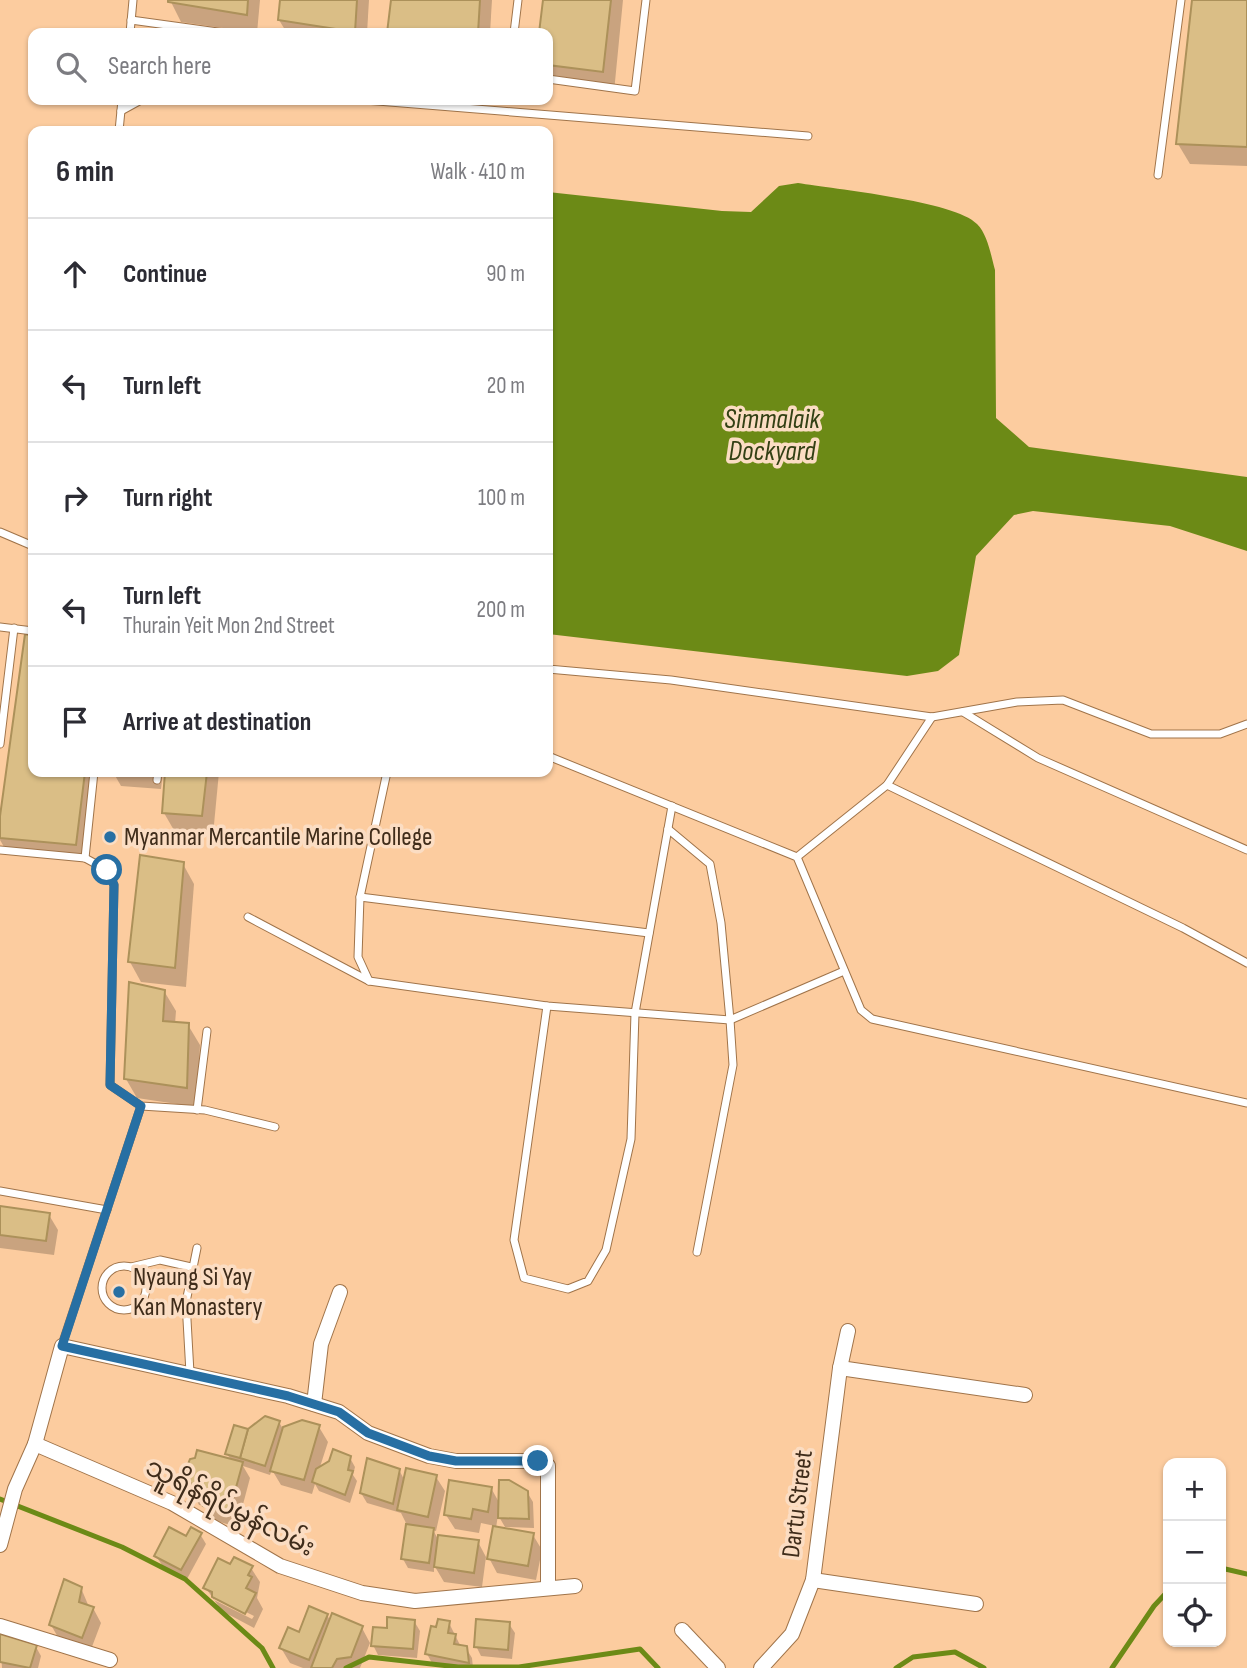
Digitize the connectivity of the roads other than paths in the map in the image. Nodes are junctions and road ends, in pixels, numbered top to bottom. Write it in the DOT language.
graph roads {
  1 [pos="133,0"];
  2 [pos="519,0"];
  3 [pos="646,0"];
  4 [pos="1181,0"];
  5 [pos="131,20"];
  6 [pos="130,28"];
  7 [pos="189,28"];
  8 [pos="515,28"];
  9 [pos="553,80"];
  10 [pos="122,105"];
  11 [pos="132,105"];
  12 [pos="427,105"];
  13 [pos="121,111"];
  14 [pos="120,126"];
  15 [pos="808,136"];
  16 [pos="1157,175"];
  17 [pos="0,532"];
  18 [pos="28,543"];
  19 [pos="0,627"];
  20 [pos="14,628"];
  21 [pos="28,630"];
  22 [pos="553,669"];
  23 [pos="963,712"];
  24 [pos="932,718"];
  25 [pos="1247,724"];
  26 [pos="0,744"];
  27 [pos="553,758"];
  28 [pos="93,777"];
  29 [pos="386,777"];
  30 [pos="887,785"];
  31 [pos="672,806"];
  32 [pos="668,829"];
  33 [pos="0,850"];
  34 [pos="1247,850"];
  35 [pos="797,857"];
  36 [pos="85,858"];
  37 [pos="360,897"];
  38 [pos="248,917"];
  39 [pos="649,933"];
  40 [pos="1247,963"];
  41 [pos="844,971"];
  42 [pos="369,981"];
  43 [pos="547,1006"];
  44 [pos="635,1013"];
  45 [pos="730,1020"];
  46 [pos="207,1031"];
  47 [pos="1247,1102"];
  48 [pos="141,1106"];
  49 [pos="197,1110"];
  50 [pos="275,1127"];
  51 [pos="0,1191"];
  52 [pos="107,1210"];
  53 [pos="197,1248"];
  54 [pos="697,1252"];
  55 [pos="131,1267"];
  56 [pos="191,1267"];
  57 [pos="340,1292"];
  58 [pos="848,1331"];
  59 [pos="62,1346"];
  60 [pos="840,1368"];
  61 [pos="190,1373"];
  62 [pos="1025,1395"];
  63 [pos="314,1404"];
  64 [pos="36,1444"];
  65 [pos="1,1540"];
  66 [pos="813,1580"];
  67 [pos="575,1586"];
  68 [pos="548,1588"];
  69 [pos="976,1604"];
  70 [pos="0,1626"];
  71 [pos="682,1630"];
  72 [pos="110,1660"];
  73 [pos="718,1668"];
  74 [pos="761,1668"];
  1 -- 5 [label="lane"];
  2 -- 8 [label="lane"];
  3 -- 9 [label="lane"];
  4 -- 16 [label="lane"];
  5 -- 6 [label="lane"];
  5 -- 7 [label="lane"];
  10 -- 13 [label="lane"];
  11 -- 13 [label="lane"];
  12 -- 15 [label="lane"];
  13 -- 14 [label="lane"];
  17 -- 18 [label="lane"];
  19 -- 20 [label="lane"];
  20 -- 21 [label="lane"];
  20 -- 26 [label="lane"];
  22 -- 24 [label="lane"];
  23 -- 24 [label="lane"];
  23 -- 25 [label="lane"];
  23 -- 34 [label="lane"];
  24 -- 30 [label="lane"];
  27 -- 31 [label="lane"];
  28 -- 36 [label="lane"];
  29 -- 37 [label="lane"];
  30 -- 35 [label="lane"];
  30 -- 40 [label="lane"];
  31 -- 32 [label="lane"];
  31 -- 35 [label="lane"];
  32 -- 39 [label="lane"];
  32 -- 45 [label="lane"];
  33 -- 36 [label="lane"];
  35 -- 41 [label="lane"];
  36 -- 48 [label="lane"];
  37 -- 39 [label="lane"];
  37 -- 42 [label="lane"];
  38 -- 42 [label="lane"];
  39 -- 44 [label="lane"];
  41 -- 45 [label="lane"];
  41 -- 47 [label="lane"];
  42 -- 43 [label="lane"];
  43 -- 44 [label="lane"];
  43 -- 44 [label="lane"];
  44 -- 45 [label="lane"];
  45 -- 54 [label="lane"];
  46 -- 49 [label="lane"];
  48 -- 49 [label="lane"];
  48 -- 52 [label="lane"];
  49 -- 50 [label="lane"];
  51 -- 52 [label="lane"];
  52 -- 59 [label="lane"];
  53 -- 56 [label="lane"];
  55 -- 55 [label="lane"];
  55 -- 56 [label="lane"];
  56 -- 61 [label="lane"];
  57 -- 63 [label="street"];
  58 -- 60 [label="street, Dartu Street"];
  59 -- 61 [label="street"];
  59 -- 64 [label="street"];
  60 -- 62 [label="street"];
  60 -- 66 [label="street, Dartu Street"];
  61 -- 63 [label="street"];
  63 -- 68 [label="street"];
  64 -- 65 [label="street"];
  64 -- 68 [label="street, သူရိန်ရိပ်မွန်လမ်း"];
  66 -- 69 [label="street"];
  66 -- 74 [label="street, Dartu Street"];
  67 -- 68 [label="street, သူရိန်ရိပ်မွန်လမ်း"];
  70 -- 72 [label="street"];
  71 -- 73 [label="street"];
}
